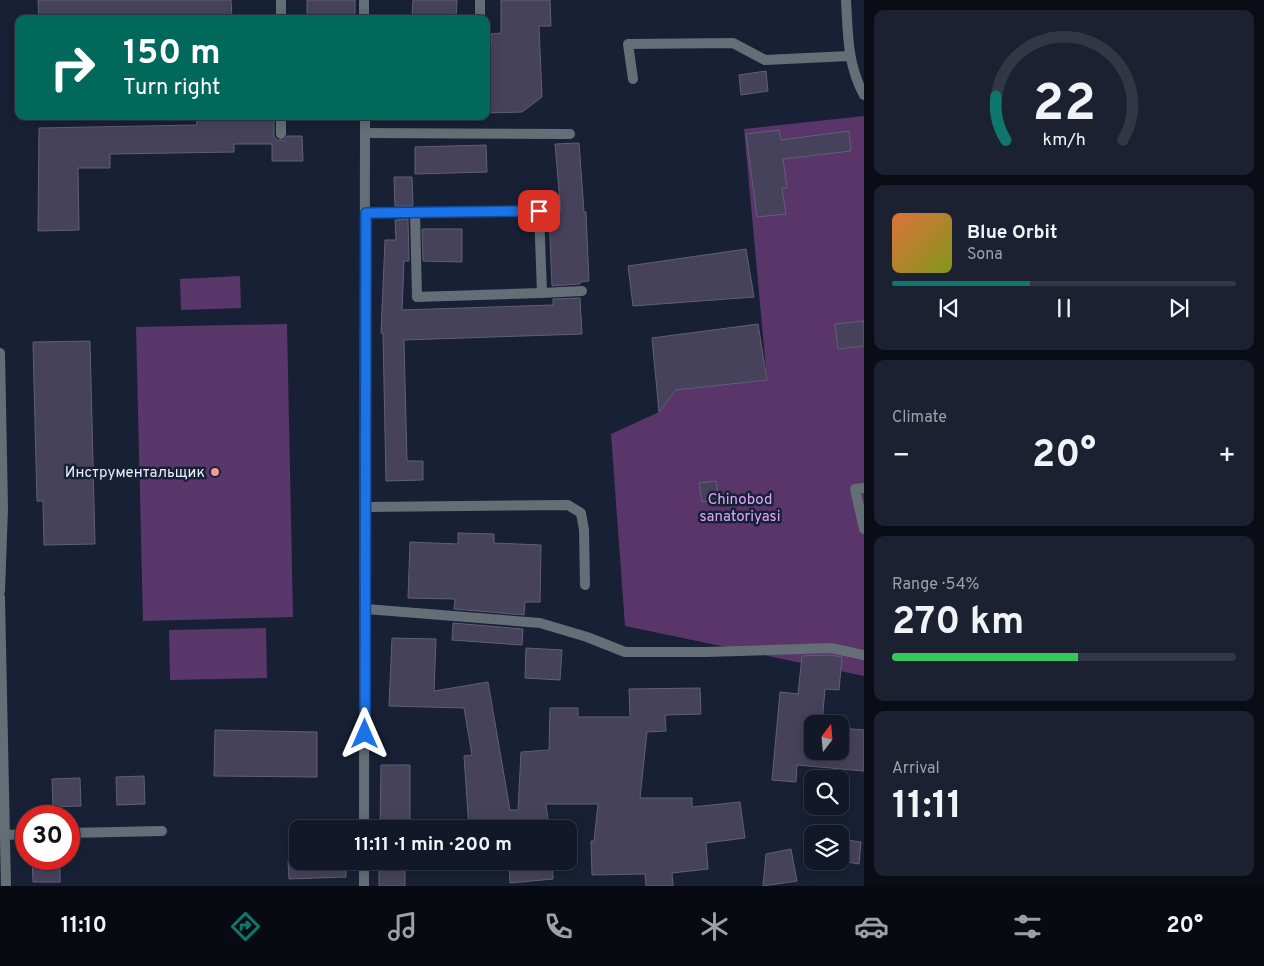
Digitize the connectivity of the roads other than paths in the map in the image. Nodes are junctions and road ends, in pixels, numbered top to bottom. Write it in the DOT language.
graph roads {
  1 [pos="281,0"];
  2 [pos="364,0"];
  3 [pos="480,0"];
  4 [pos="846,0"];
  5 [pos="281,15"];
  6 [pos="364,15"];
  7 [pos="480,15"];
  8 [pos="849,56"];
  9 [pos="633,79"];
  10 [pos="864,95"];
  11 [pos="281,120"];
  12 [pos="365,120"];
  13 [pos="366,133"];
  14 [pos="281,134"];
  15 [pos="570,134"];
  16 [pos="415,212"];
  17 [pos="366,213"];
  18 [pos="582,291"];
  19 [pos="542,293"];
  20 [pos="0,353"];
  21 [pos="864,488"];
  22 [pos="366,507"];
  23 [pos="1,508"];
  24 [pos="864,529"];
  25 [pos="585,585"];
  26 [pos="0,591"];
  27 [pos="0,597"];
  28 [pos="366,609"];
  29 [pos="864,655"];
  30 [pos="364,820"];
  31 [pos="162,831"];
  32 [pos="80,833"];
  33 [pos="6,835"];
  34 [pos="15,835"];
  35 [pos="364,870"];
  36 [pos="6,886"];
  37 [pos="364,886"];
  1 -- 5 [label="street"];
  2 -- 6 [label="street"];
  3 -- 7 [label="street"];
  4 -- 8 [label="street"];
  8 -- 9 [label="street"];
  8 -- 10 [label="street"];
  11 -- 14 [label="street"];
  12 -- 13 [label="street"];
  13 -- 15 [label="street"];
  13 -- 17 [label="street"];
  16 -- 17 [label="street"];
  16 -- 19 [label="street"];
  16 -- 19 [label="street"];
  17 -- 22 [label="street"];
  18 -- 19 [label="street"];
  20 -- 23 [label="street"];
  21 -- 24 [label="street"];
  22 -- 25 [label="street"];
  22 -- 28 [label="street"];
  23 -- 26 [label="street"];
  27 -- 33 [label="street"];
  28 -- 29 [label="street"];
  28 -- 30 [label="street"];
  31 -- 32 [label="street"];
  33 -- 34 [label="street"];
  33 -- 36 [label="street"];
  35 -- 37 [label="street"];
}
